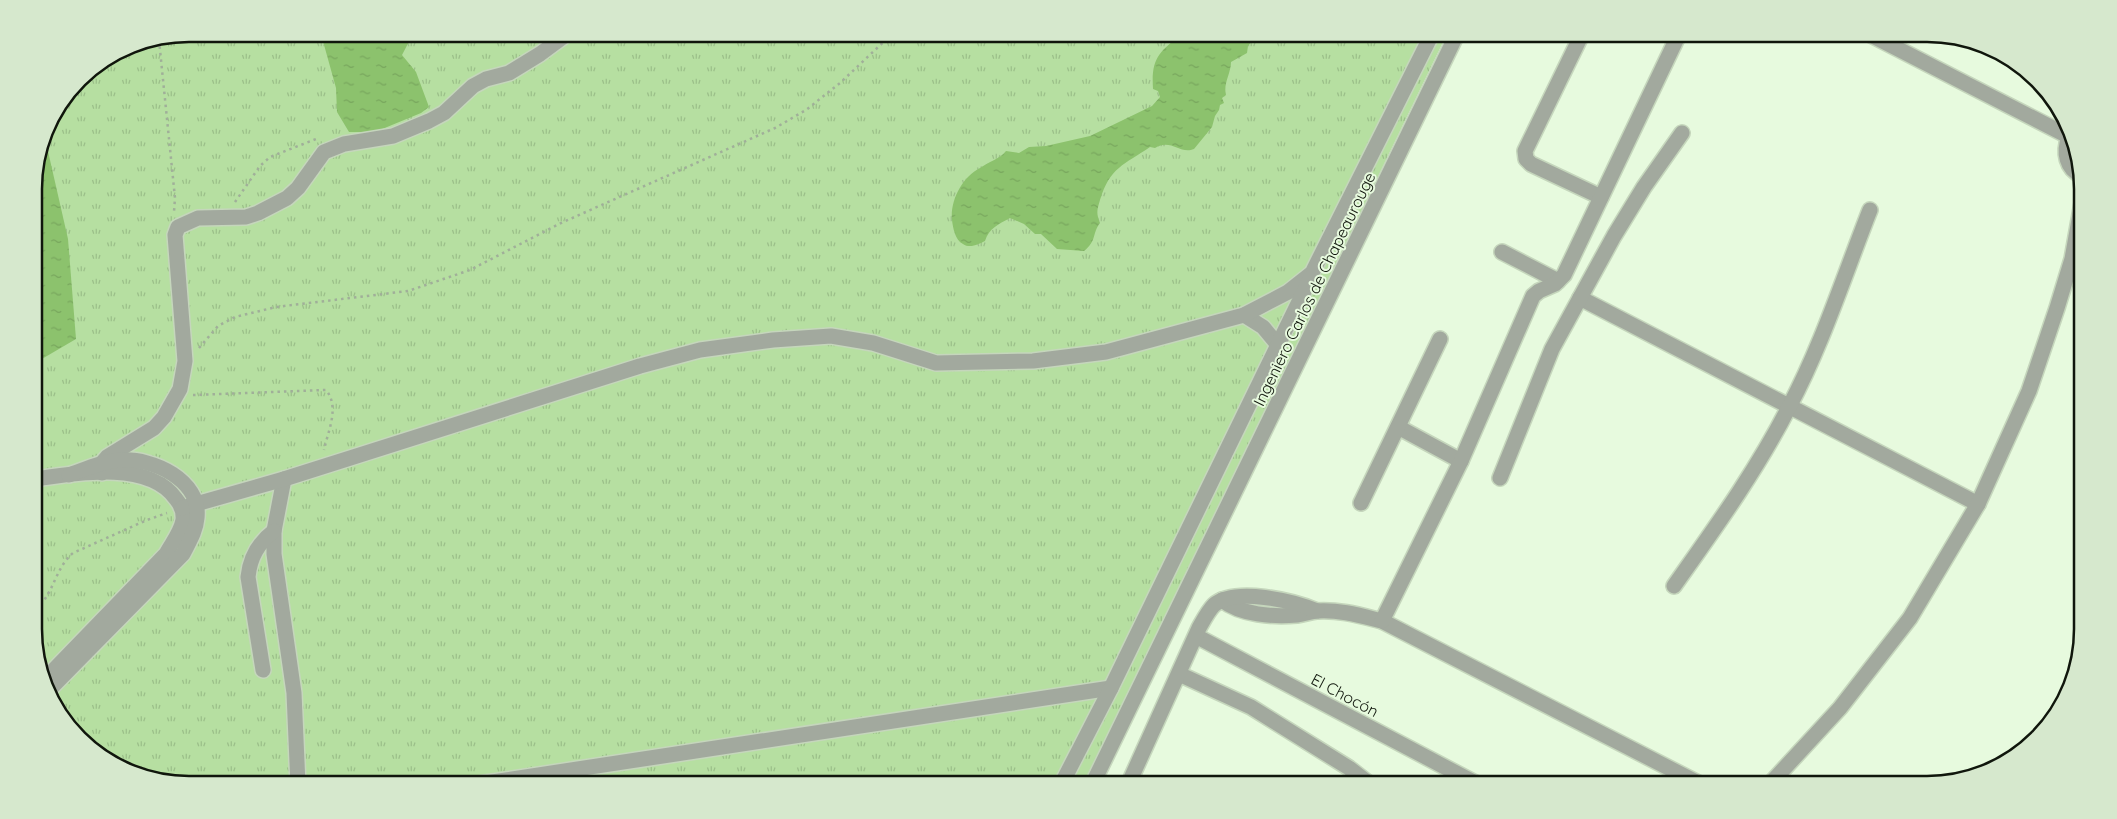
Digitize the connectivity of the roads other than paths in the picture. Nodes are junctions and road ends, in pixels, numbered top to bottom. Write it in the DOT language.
graph roads {
  1 [pos="556,42"];
  2 [pos="1428,42"];
  3 [pos="1454,42"];
  4 [pos="1578,42"];
  5 [pos="1675,42"];
  6 [pos="1885,42"];
  7 [pos="1682,133"];
  8 [pos="2063,134"];
  9 [pos="2067,145"];
  10 [pos="2073,170"];
  11 [pos="1600,197"];
  12 [pos="1870,210"];
  13 [pos="2074,248"];
  14 [pos="1502,252"];
  15 [pos="1312,273"];
  16 [pos="1558,281"];
  17 [pos="1580,298"];
  18 [pos="1244,315"];
  19 [pos="1440,339"];
  20 [pos="1278,345"];
  21 [pos="1790,407"];
  22 [pos="1398,427"];
  23 [pos="1460,461"];
  24 [pos="102,468"];
  25 [pos="42,478"];
  26 [pos="1500,478"];
  27 [pos="284,479"];
  28 [pos="1362,503"];
  29 [pos="1978,504"];
  30 [pos="189,506"];
  31 [pos="274,531"];
  32 [pos="1674,586"];
  33 [pos="1382,621"];
  34 [pos="1198,632"];
  35 [pos="263,670"];
  36 [pos="1179,674"];
  37 [pos="49,675"];
  38 [pos="54,685"];
  39 [pos="1111,688"];
  40 [pos="298,776"];
  41 [pos="531,776"];
  42 [pos="1066,776"];
  43 [pos="1096,776"];
  44 [pos="1132,776"];
  45 [pos="1359,776"];
  46 [pos="1462,776"];
  47 [pos="1684,776"];
  48 [pos="1777,776"];
  1 -- 24 [label="street"];
  2 -- 15 [label="street"];
  3 -- 43 [label="street, Ingeniero Carlos de Chapeaurouge"];
  4 -- 11 [label="street"];
  5 -- 11 [label="street"];
  6 -- 8 [label="street"];
  7 -- 17 [label="street"];
  9 -- 10 [label="street"];
  11 -- 16 [label="street"];
  12 -- 21 [label="street"];
  13 -- 29 [label="street"];
  14 -- 16 [label="street"];
  15 -- 18 [label="street"];
  15 -- 20 [label="street"];
  16 -- 23 [label="street"];
  17 -- 21 [label="street"];
  17 -- 26 [label="street"];
  18 -- 20 [label="street"];
  18 -- 27 [label="street"];
  19 -- 22 [label="street"];
  20 -- 39 [label="street"];
  21 -- 29 [label="street"];
  21 -- 32 [label="street"];
  22 -- 23 [label="street"];
  22 -- 28 [label="street"];
  23 -- 33 [label="street"];
  24 -- 25 [label="street"];
  24 -- 30 [label="street"];
  27 -- 30 [label="street"];
  27 -- 31 [label="street"];
  29 -- 48 [label="street"];
  30 -- 37 [label="street"];
  30 -- 38 [label="street"];
  31 -- 35 [label="street"];
  31 -- 40 [label="street"];
  33 -- 34 [label="street"];
  33 -- 47 [label="street"];
  34 -- 36 [label="street"];
  34 -- 46 [label="street, El Chocón"];
  36 -- 44 [label="street"];
  36 -- 45 [label="street"];
  39 -- 41 [label="street"];
  39 -- 42 [label="street"];
}
